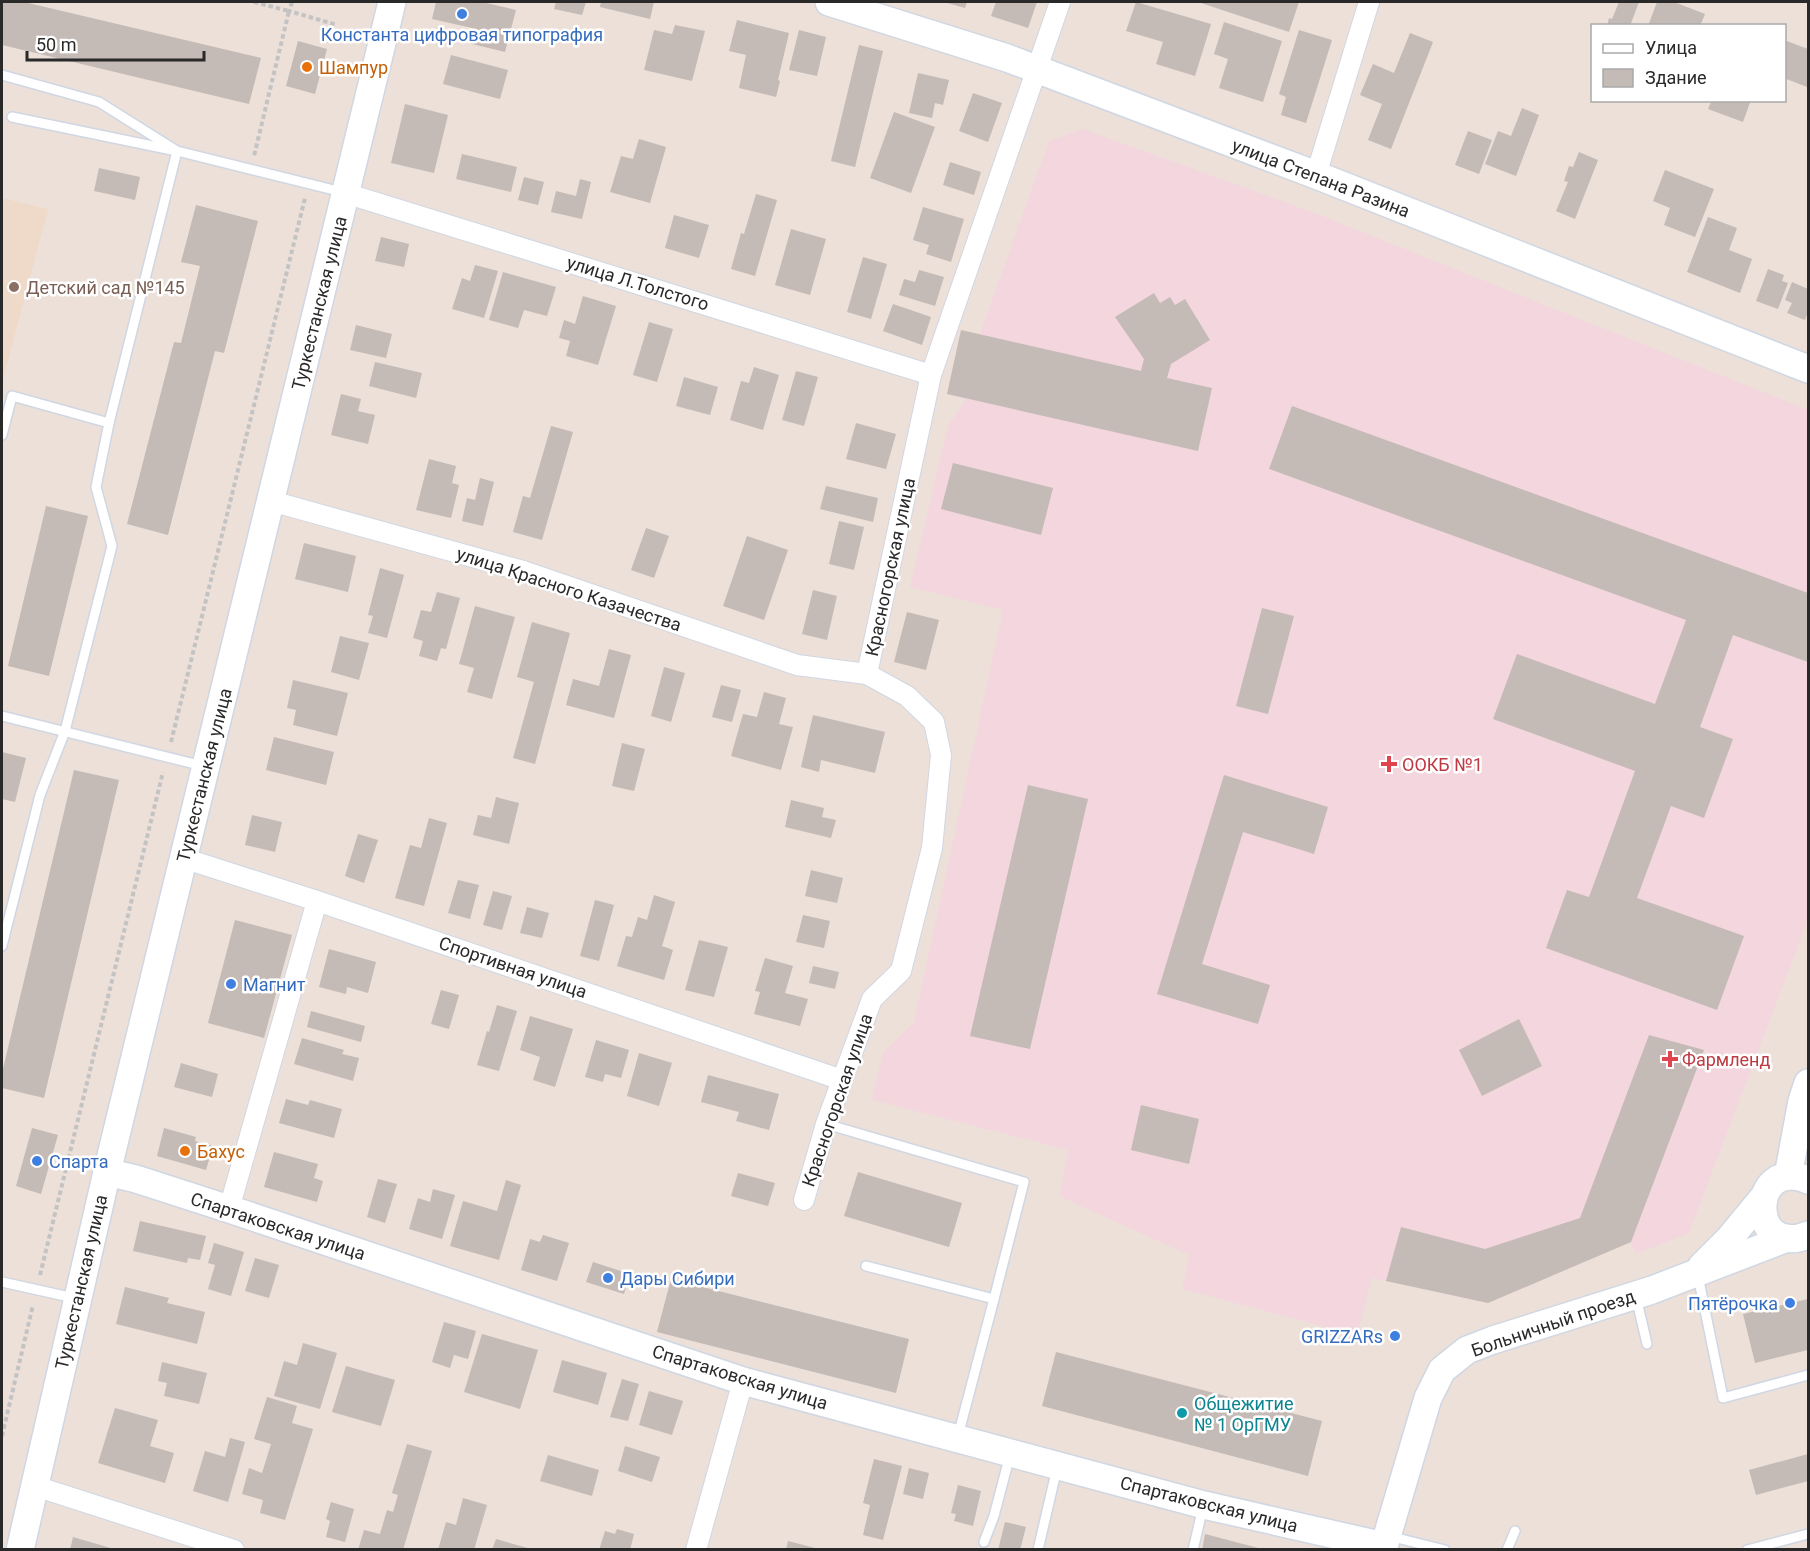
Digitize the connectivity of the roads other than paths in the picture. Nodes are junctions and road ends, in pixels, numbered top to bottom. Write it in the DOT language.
graph roads {
  1 [pos="392,2"];
  2 [pos="829,2"];
  3 [pos="1060,2"];
  4 [pos="1370,2"];
  5 [pos="1038,70"];
  6 [pos="2,75"];
  7 [pos="12,117"];
  8 [pos="177,151"];
  9 [pos="1316,176"];
  10 [pos="345,193"];
  11 [pos="1809,369"];
  12 [pos="931,375"];
  13 [pos="109,423"];
  14 [pos="2,435"];
  15 [pos="271,501"];
  16 [pos="867,674"];
  17 [pos="2,716"];
  18 [pos="65,731"];
  19 [pos="206,767"];
  20 [pos="183,858"];
  21 [pos="317,901"];
  22 [pos="2,946"];
  23 [pos="842,1080"];
  24 [pos="1809,1083"];
  25 [pos="826,1124"];
  26 [pos="106,1172"];
  27 [pos="1798,1178"];
  28 [pos="1762,1199"];
  29 [pos="804,1200"];
  30 [pos="229,1209"];
  31 [pos="1798,1237"];
  32 [pos="866,1266"];
  33 [pos="1697,1271"];
  34 [pos="2,1282"];
  35 [pos="1636,1295"];
  36 [pos="76,1298"];
  37 [pos="994,1299"];
  38 [pos="1647,1344"];
  39 [pos="1809,1375"];
  40 [pos="743,1381"];
  41 [pos="957,1438"];
  42 [pos="1010,1452"];
  43 [pos="1058,1465"];
  44 [pos="35,1486"];
  45 [pos="1204,1505"];
  46 [pos="1515,1531"];
  47 [pos="1809,1534"];
  48 [pos="984,1542"];
  49 [pos="1384,1544"];
  50 [pos="20,1550"];
  51 [pos="234,1550"];
  52 [pos="696,1550"];
  53 [pos="1038,1550"];
  54 [pos="1193,1550"];
  55 [pos="1445,1550"];
  56 [pos="1507,1550"];
  57 [pos="1747,1550"];
  1 -- 10 [label="main road, Туркестанская улица"];
  2 -- 5 [label="main road, улица Степана Разина"];
  3 -- 5 [label="street, Красногорская улица"];
  4 -- 9 [label="street"];
  5 -- 9 [label="main road, улица Степана Разина"];
  5 -- 12 [label="street, Красногорская улица"];
  6 -- 8 [label="lane"];
  7 -- 8 [label="lane"];
  8 -- 10 [label="lane"];
  8 -- 13 [label="lane"];
  9 -- 11 [label="main road, улица Степана Разина"];
  10 -- 12 [label="street, улица Л.Толстого"];
  10 -- 15 [label="main road, Туркестанская улица"];
  12 -- 16 [label="street, Красногорская улица"];
  13 -- 14 [label="lane"];
  13 -- 18 [label="lane"];
  15 -- 16 [label="street, улица Красного Казачества"];
  15 -- 19 [label="main road, Туркестанская улица"];
  16 -- 23 [label="street, Красногорская улица"];
  17 -- 18 [label="lane"];
  18 -- 19 [label="lane"];
  18 -- 22 [label="lane"];
  19 -- 20 [label="main road, Туркестанская улица"];
  20 -- 21 [label="street, Спортивная улица"];
  20 -- 26 [label="main road, Туркестанская улица"];
  21 -- 23 [label="street, Спортивная улица"];
  21 -- 30 [label="street"];
  23 -- 25 [label="street, Красногорская улица"];
  24 -- 27 [label="main road"];
  25 -- 29 [label="street, Красногорская улица"];
  25 -- 37 [label="lane"];
  26 -- 30 [label="main road, Спартаковская улица"];
  26 -- 36 [label="main road, Туркестанская улица"];
  27 -- 28 [label="main road, Больничный проезд"];
  28 -- 31 [label="main road"];
  28 -- 33 [label="main road, Больничный проезд"];
  30 -- 40 [label="main road, Спартаковская улица"];
  31 -- 33 [label="main road, Больничный проезд"];
  32 -- 37 [label="lane"];
  33 -- 35 [label="main road, Больничный проезд"];
  33 -- 39 [label="lane"];
  34 -- 36 [label="lane"];
  35 -- 38 [label="lane"];
  35 -- 49 [label="main road, Больничный проезд"];
  36 -- 44 [label="main road, Туркестанская улица"];
  37 -- 41 [label="lane"];
  40 -- 41 [label="main road, Спартаковская улица"];
  40 -- 52 [label="street"];
  41 -- 42 [label="main road, Спартаковская улица"];
  42 -- 43 [label="main road, Спартаковская улица"];
  42 -- 48 [label="lane"];
  43 -- 45 [label="main road, Спартаковская улица"];
  43 -- 53 [label="lane"];
  44 -- 50 [label="main road, Туркестанская улица"];
  44 -- 51 [label="street"];
  45 -- 49 [label="main road, Спартаковская улица"];
  45 -- 54 [label="lane"];
  46 -- 56 [label="lane"];
  47 -- 57 [label="lane"];
  49 -- 55 [label="lane"];
}
